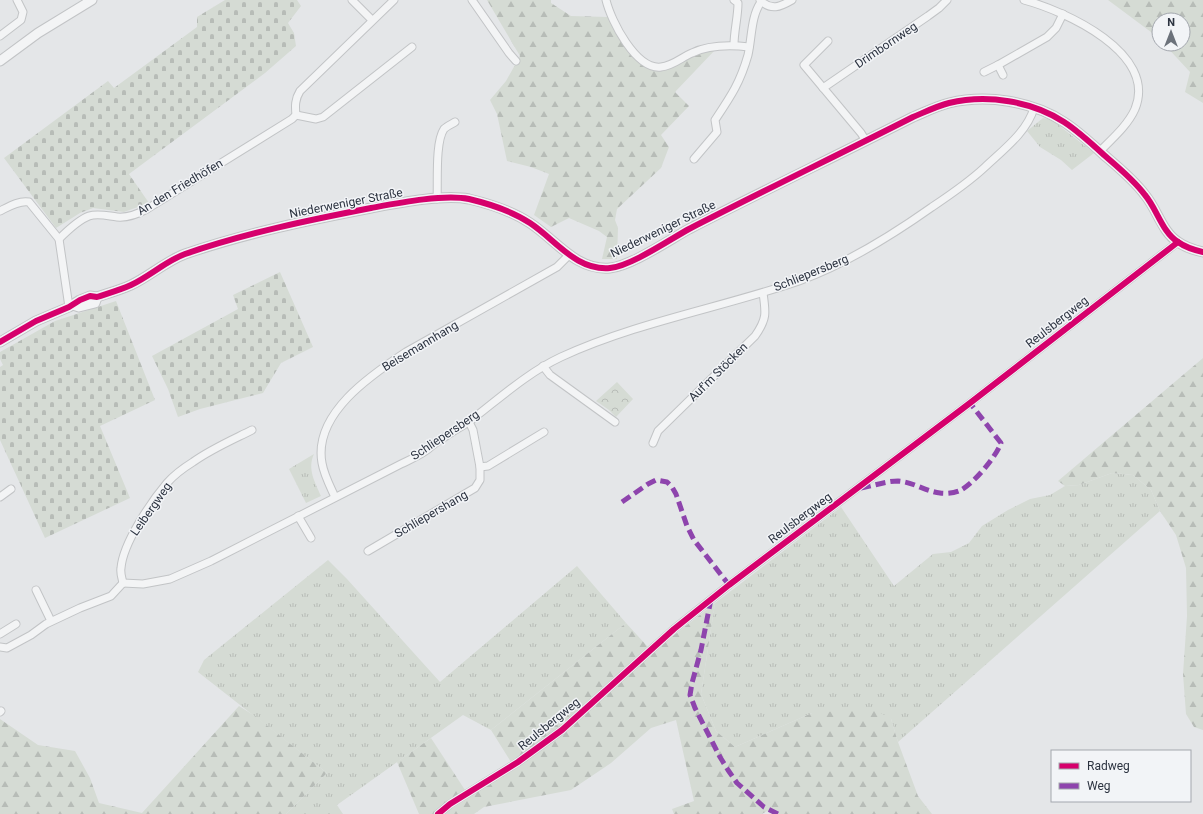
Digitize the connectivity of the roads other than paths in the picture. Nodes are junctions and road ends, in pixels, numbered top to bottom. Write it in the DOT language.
graph roads {
  1 [pos="17,0"];
  2 [pos="92,0"];
  3 [pos="352,0"];
  4 [pos="394,0"];
  5 [pos="472,0"];
  6 [pos="606,0"];
  7 [pos="734,0"];
  8 [pos="792,0"];
  9 [pos="947,0"];
  10 [pos="1024,0"];
  11 [pos="761,1"];
  12 [pos="1062,14"];
  13 [pos="372,20"];
  14 [pos="0,36"];
  15 [pos="828,42"];
  16 [pos="734,45"];
  17 [pos="412,47"];
  18 [pos="749,47"];
  19 [pos="0,61"];
  20 [pos="516,61"];
  21 [pos="998,65"];
  22 [pos="984,72"];
  23 [pos="1003,75"];
  24 [pos="823,88"];
  25 [pos="1034,108"];
  26 [pos="296,116"];
  27 [pos="455,122"];
  28 [pos="866,141"];
  29 [pos="1100,151"];
  30 [pos="694,159"];
  31 [pos="437,199"];
  32 [pos="0,211"];
  33 [pos="59,239"];
  34 [pos="1178,242"];
  35 [pos="1203,252"];
  36 [pos="569,256"];
  37 [pos="763,292"];
  38 [pos="71,306"];
  39 [pos="0,342"];
  40 [pos="543,366"];
  41 [pos="469,422"];
  42 [pos="615,422"];
  43 [pos="252,430"];
  44 [pos="544,432"];
  45 [pos="653,443"];
  46 [pos="480,468"];
  47 [pos="11,489"];
  48 [pos="0,497"];
  49 [pos="335,497"];
  50 [pos="298,516"];
  51 [pos="312,538"];
  52 [pos="368,551"];
  53 [pos="123,583"];
  54 [pos="36,590"];
  55 [pos="51,621"];
  56 [pos="16,624"];
  57 [pos="0,634"];
  58 [pos="0,646"];
  59 [pos="438,814"];
  1 -- 14 [label="street"];
  2 -- 19 [label="street"];
  3 -- 13 [label="street"];
  4 -- 13 [label="street"];
  5 -- 20 [label="street"];
  6 -- 16 [label="street"];
  7 -- 16 [label="street"];
  8 -- 11 [label="street"];
  9 -- 24 [label="street, Drimbornweg"];
  10 -- 12 [label="street"];
  11 -- 18 [label="street"];
  12 -- 21 [label="street"];
  12 -- 29 [label="street"];
  13 -- 26 [label="street"];
  15 -- 24 [label="street"];
  16 -- 18 [label="street"];
  17 -- 26 [label="street"];
  18 -- 30 [label="street"];
  21 -- 22 [label="street"];
  21 -- 23 [label="street"];
  24 -- 28 [label="street"];
  25 -- 28 [label="street, Niederweniger Straße"];
  25 -- 29 [label="street, Niederweniger Straße"];
  25 -- 37 [label="street, Schliepersberg"];
  26 -- 33 [label="street, An den Friedhöfen"];
  27 -- 31 [label="street"];
  28 -- 36 [label="street, Niederweniger Straße"];
  29 -- 34 [label="street, Niederweniger Straße"];
  31 -- 36 [label="street, Niederweniger Straße"];
  31 -- 38 [label="street, Niederweniger Straße"];
  32 -- 33 [label="street"];
  33 -- 38 [label="street"];
  34 -- 35 [label="street, Niederweniger Straße"];
  34 -- 59 [label="street, Reulsbergweg"];
  36 -- 49 [label="street, Beisemannhang"];
  37 -- 40 [label="street, Schliepersberg"];
  37 -- 45 [label="street, Auf'm Stöcken"];
  38 -- 39 [label="street, Niederweniger Straße"];
  40 -- 41 [label="street, Schliepersberg"];
  40 -- 42 [label="street"];
  41 -- 46 [label="street, Schliepershang"];
  41 -- 49 [label="street, Schliepersberg"];
  43 -- 53 [label="street, Leibergweg"];
  44 -- 46 [label="street"];
  46 -- 52 [label="street, Schliepershang"];
  47 -- 48 [label="street"];
  49 -- 50 [label="street, Schliepersberg"];
  50 -- 51 [label="street"];
  50 -- 53 [label="street, Schliepersberg"];
  53 -- 55 [label="street"];
  54 -- 55 [label="street"];
  55 -- 58 [label="street"];
  56 -- 57 [label="street"];
}
